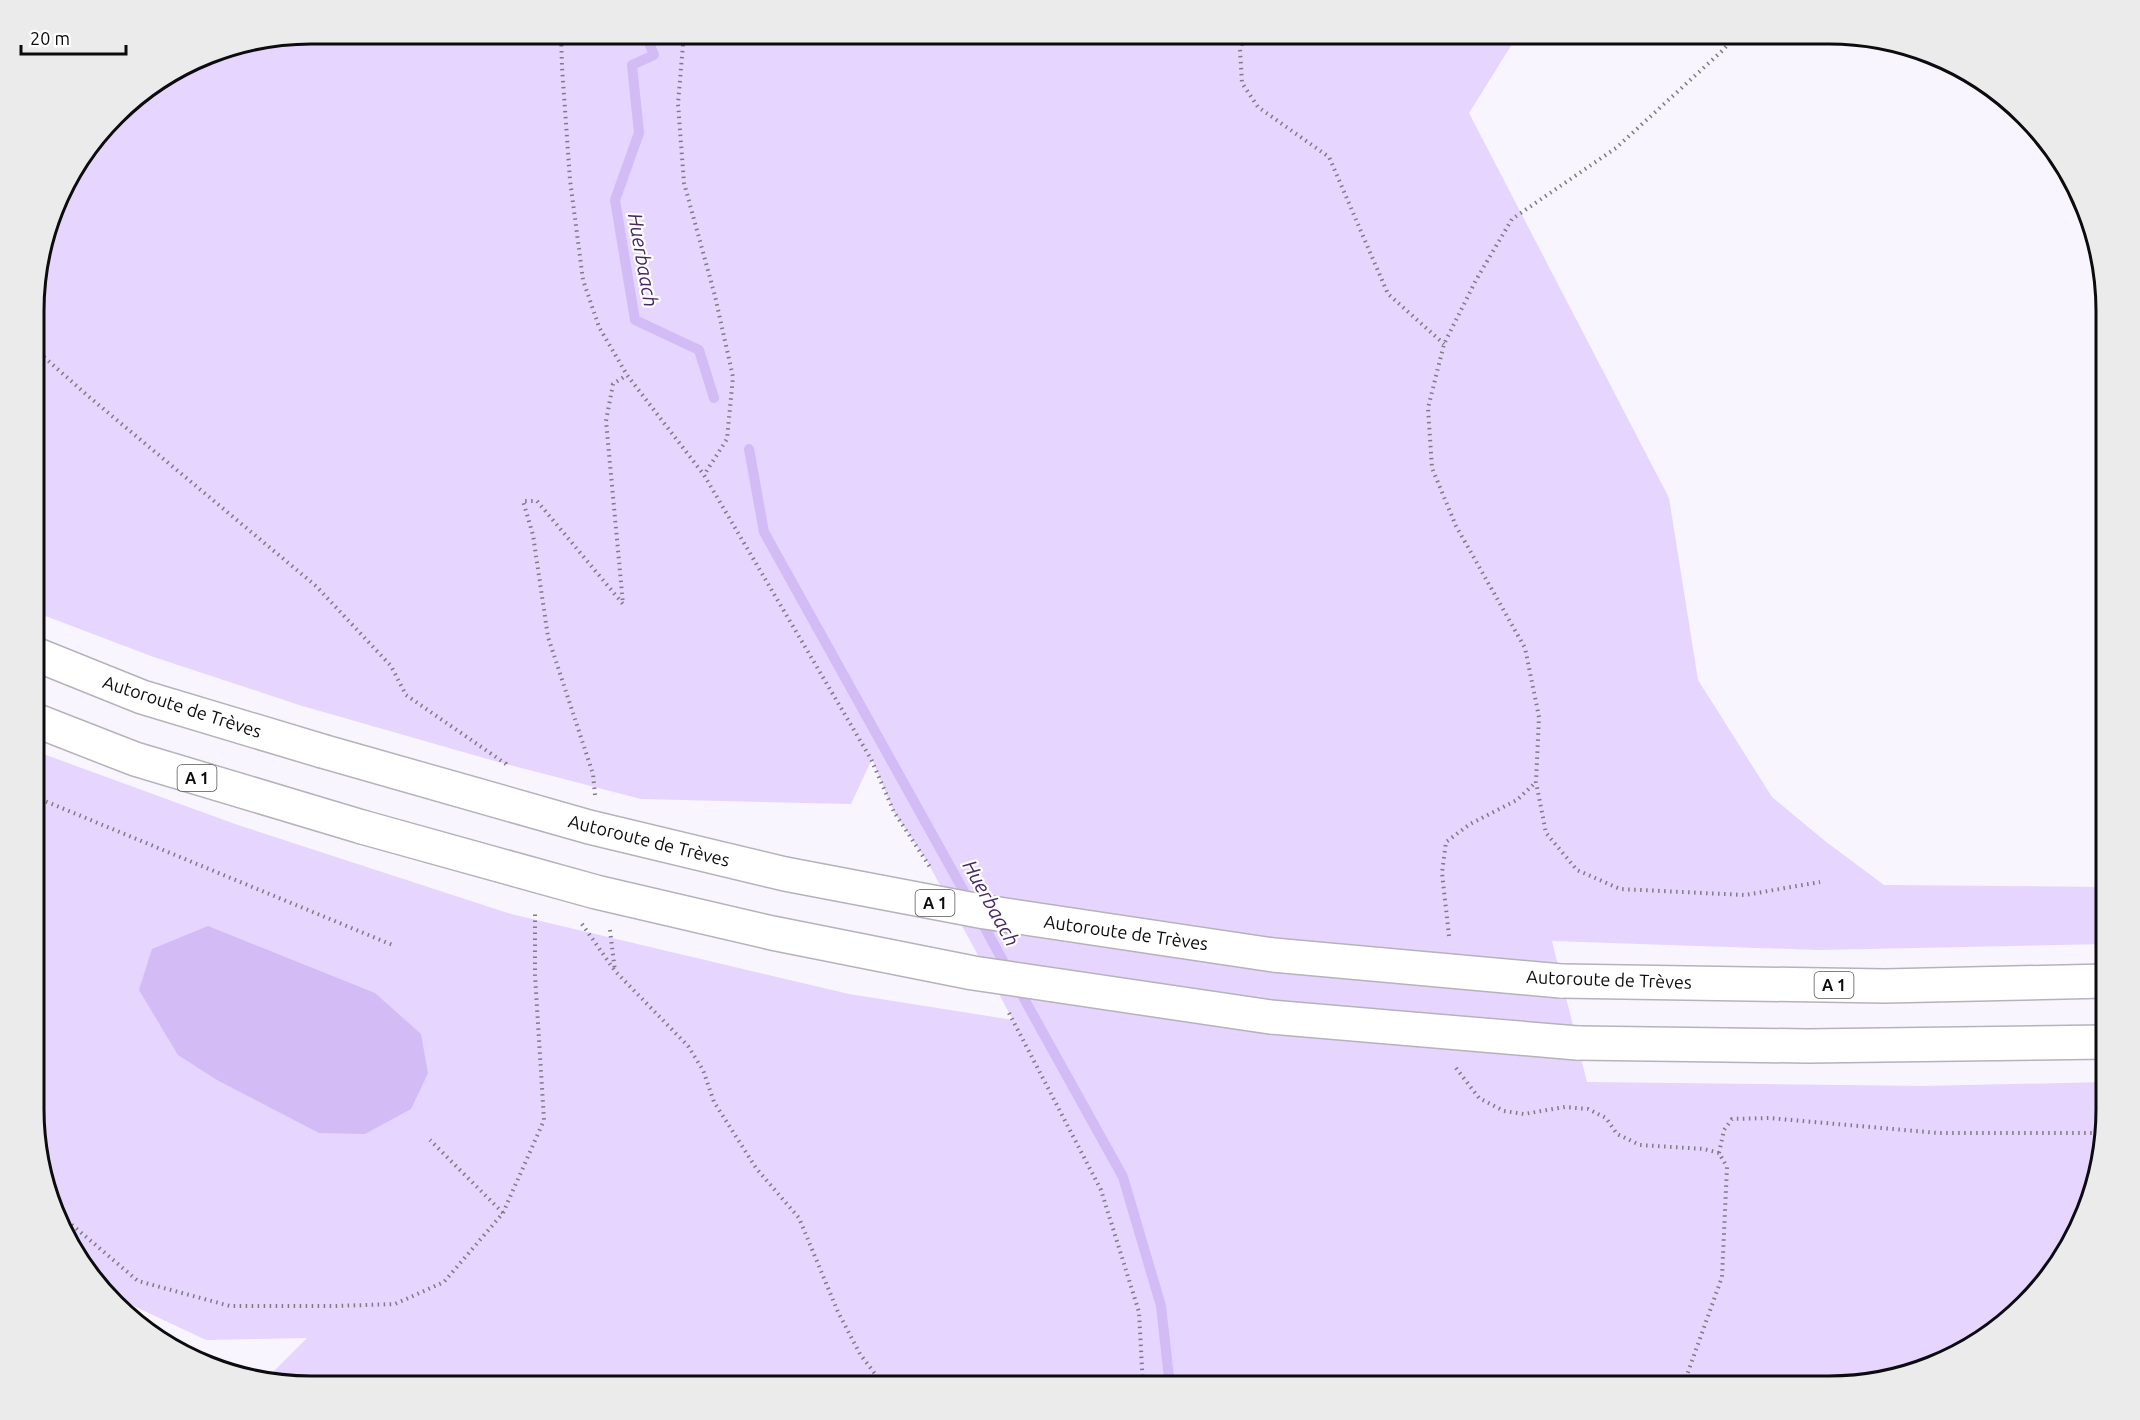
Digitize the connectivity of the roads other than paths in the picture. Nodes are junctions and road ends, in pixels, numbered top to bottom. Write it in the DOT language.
graph roads {
  1 [pos="44,658"];
  2 [pos="44,724"];
  3 [pos="2096,981"];
  4 [pos="2096,1042"];
  1 -- 3 [label="highway, Autoroute de Trèves / A 1, bridge"];
  2 -- 4 [label="highway, A 1, bridge"];
}
